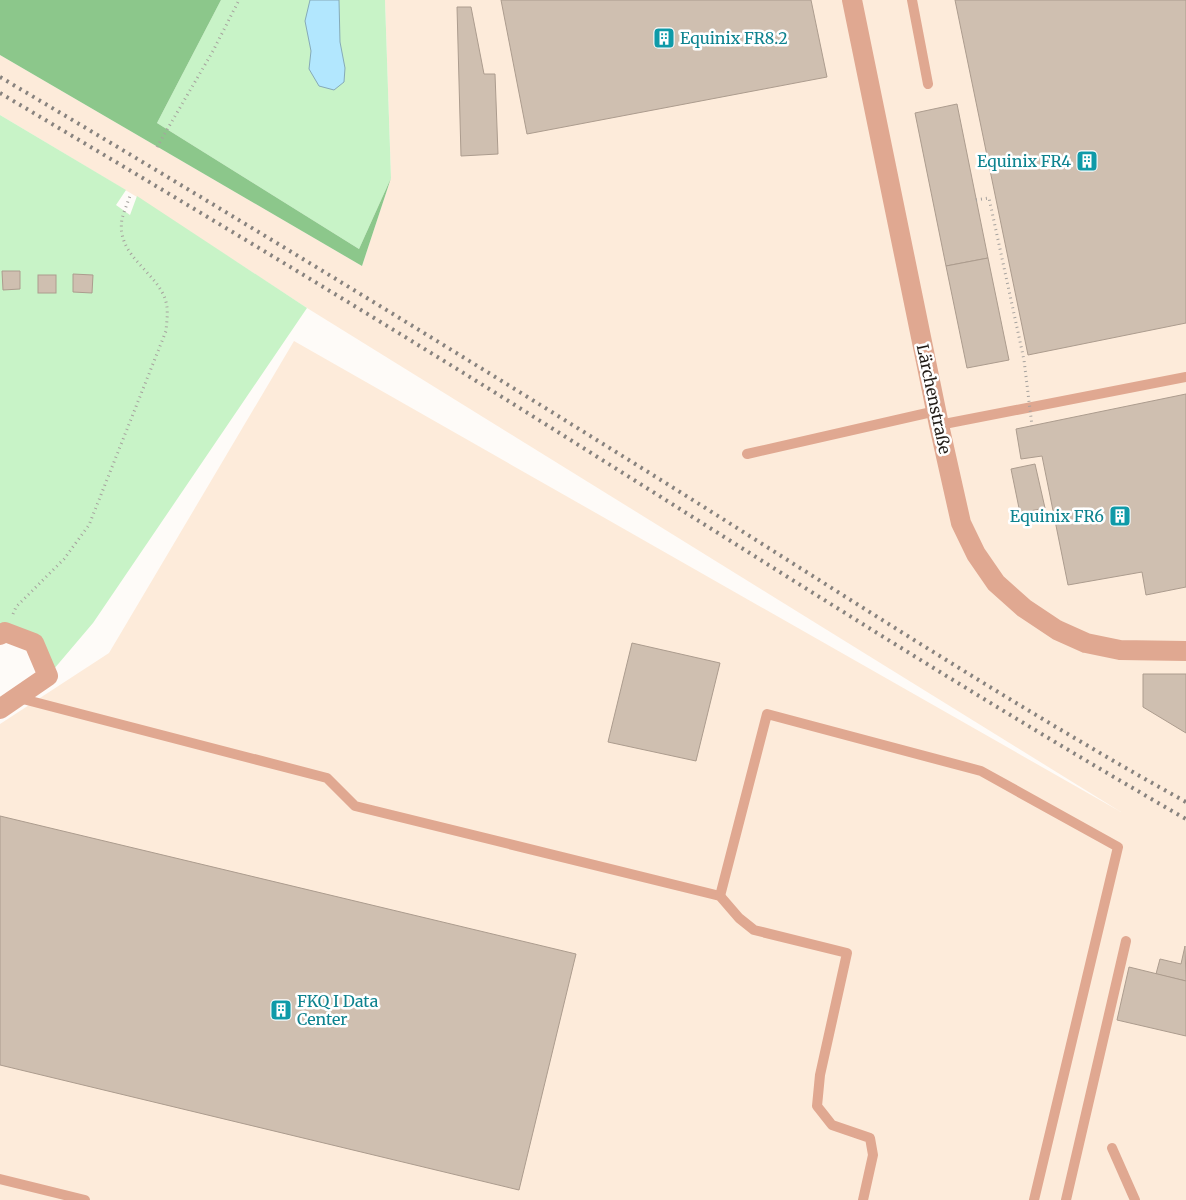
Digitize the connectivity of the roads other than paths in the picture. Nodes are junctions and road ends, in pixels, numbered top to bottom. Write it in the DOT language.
graph roads {
  1 [pos="852,0"];
  2 [pos="912,0"];
  3 [pos="928,84"];
  4 [pos="1186,377"];
  5 [pos="937,418"];
  6 [pos="747,454"];
  7 [pos="2,633"];
  8 [pos="1186,651"];
  9 [pos="19,698"];
  10 [pos="0,709"];
  11 [pos="720,896"];
  12 [pos="1126,941"];
  13 [pos="1112,1148"];
  14 [pos="0,1179"];
  15 [pos="85,1200"];
  16 [pos="863,1200"];
  17 [pos="1034,1200"];
  18 [pos="1066,1200"];
  19 [pos="1135,1200"];
  1 -- 5 [label="street, Lärchenstraße"];
  2 -- 3 [label="lane"];
  4 -- 5 [label="lane"];
  5 -- 6 [label="lane"];
  5 -- 8 [label="street, Lärchenstraße"];
  7 -- 9 [label="street"];
  9 -- 10 [label="street"];
  9 -- 11 [label="lane"];
  11 -- 16 [label="lane"];
  11 -- 17 [label="lane"];
  12 -- 18 [label="lane"];
  13 -- 19 [label="lane"];
  14 -- 15 [label="lane"];
}
